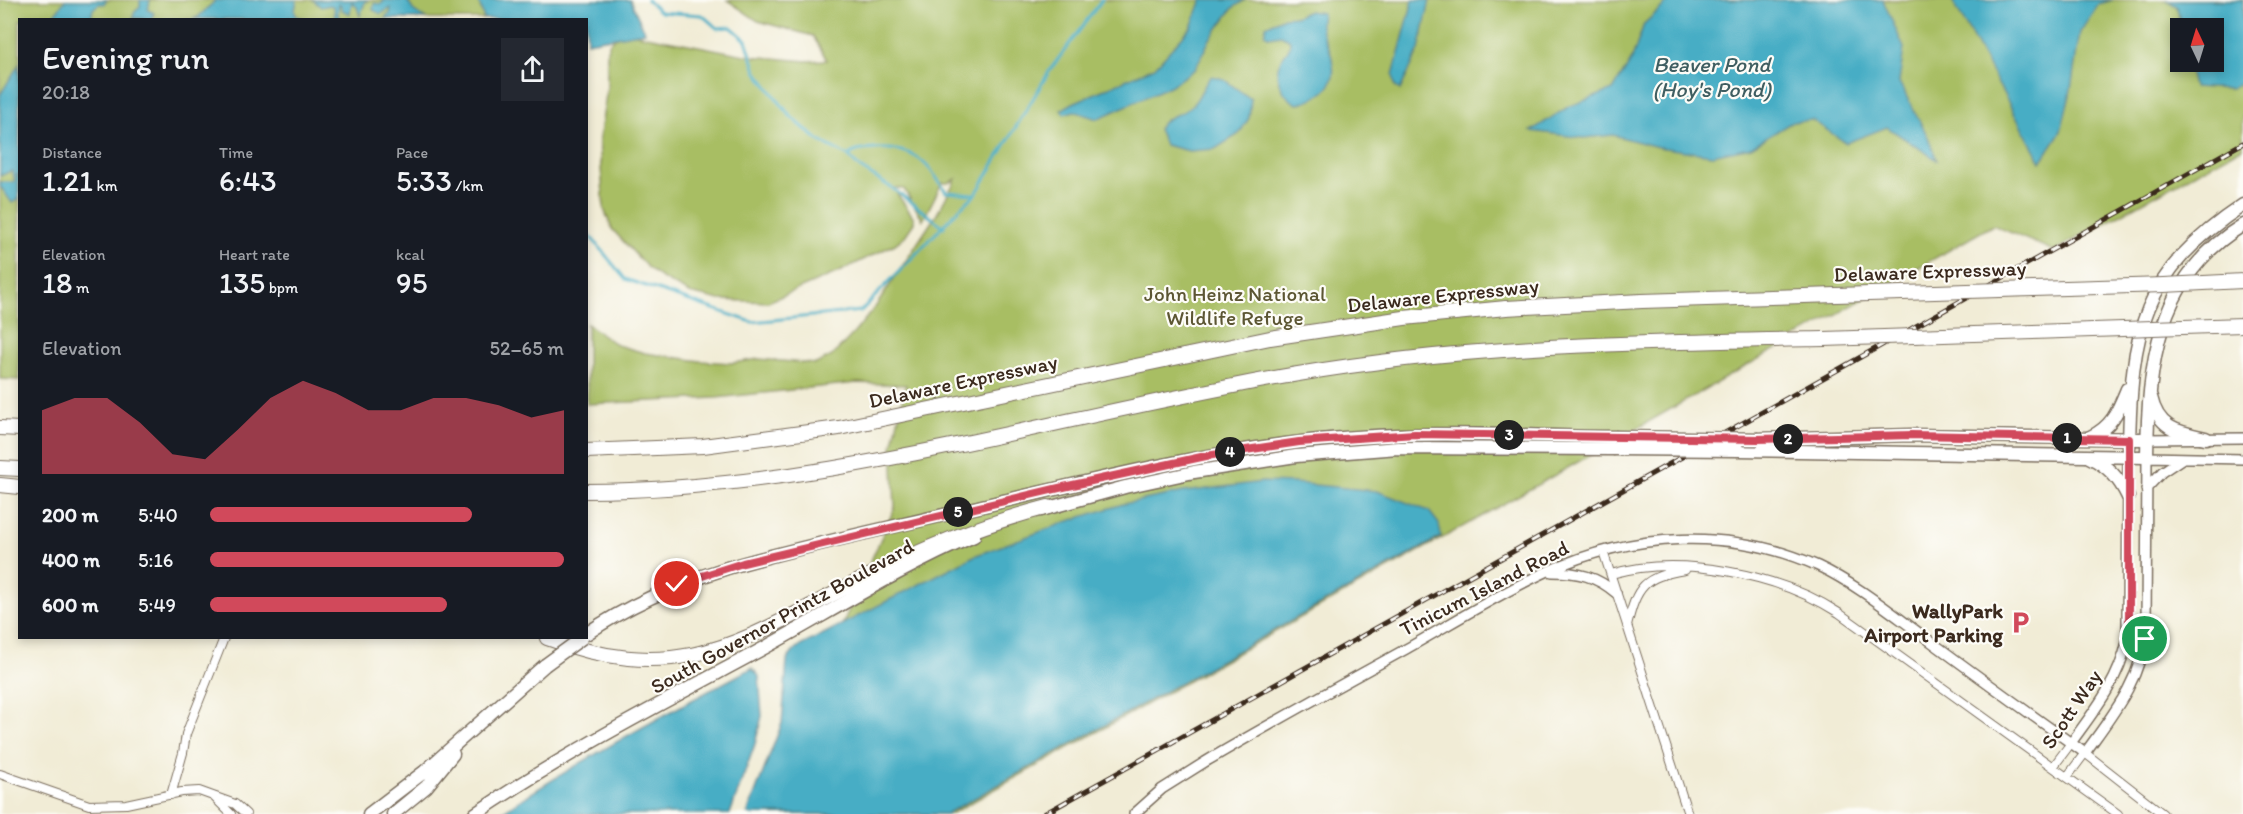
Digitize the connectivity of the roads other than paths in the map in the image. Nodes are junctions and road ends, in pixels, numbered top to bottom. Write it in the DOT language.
graph roads {
  1 [pos="2243,206"];
  2 [pos="2243,225"];
  3 [pos="2243,272"];
  4 [pos="2243,281"];
  5 [pos="2164,285"];
  6 [pos="2243,325"];
  7 [pos="2131,380"];
  8 [pos="2149,381"];
  9 [pos="0,428"];
  10 [pos="18,429"];
  11 [pos="2088,438"];
  12 [pos="2206,438"];
  13 [pos="2243,438"];
  14 [pos="2129,439"];
  15 [pos="2147,439"];
  16 [pos="588,451"];
  17 [pos="2085,456"];
  18 [pos="2128,457"];
  19 [pos="2146,457"];
  20 [pos="2184,458"];
  21 [pos="2243,461"];
  22 [pos="0,468"];
  23 [pos="18,469"];
  24 [pos="0,484"];
  25 [pos="18,487"];
  26 [pos="2146,489"];
  27 [pos="588,491"];
  28 [pos="2128,497"];
  29 [pos="1048,507"];
  30 [pos="1603,551"];
  31 [pos="1696,569"];
  32 [pos="1547,572"];
  33 [pos="1611,574"];
  34 [pos="1616,593"];
  35 [pos="2129,620"];
  36 [pos="2146,620"];
  37 [pos="1627,626"];
  38 [pos="588,633"];
  39 [pos="224,639"];
  40 [pos="550,639"];
  41 [pos="581,639"];
  42 [pos="472,730"];
  43 [pos="2071,743"];
  44 [pos="2085,753"];
  45 [pos="2053,768"];
  46 [pos="0,774"];
  47 [pos="2067,777"];
  48 [pos="211,794"];
  49 [pos="171,795"];
  50 [pos="231,814"];
  51 [pos="246,814"];
  52 [pos="369,814"];
  53 [pos="393,814"];
  54 [pos="475,814"];
  55 [pos="1134,814"];
  56 [pos="1688,814"];
  57 [pos="2118,814"];
  58 [pos="2163,814"];
  1 -- 7 [label="main road"];
  2 -- 8 [label="main road"];
  3 -- 5 [label="highway, bridge"];
  4 -- 5 [label="highway, Delaware Expressway, bridge"];
  5 -- 16 [label="highway, Delaware Expressway, bridge"];
  6 -- 27 [label="highway, bridge"];
  7 -- 11 [label="main road"];
  7 -- 14 [label="main road"];
  8 -- 12 [label="main road"];
  8 -- 15 [label="main road"];
  9 -- 10 [label="highway"];
  11 -- 14 [label="main road"];
  11 -- 38 [label="main road, bridge"];
  12 -- 13 [label="street"];
  12 -- 15 [label="street"];
  14 -- 15 [label="main road"];
  14 -- 18 [label="main road"];
  15 -- 19 [label="main road"];
  17 -- 18 [label="main road, South Governor Printz Boulevard"];
  17 -- 28 [label="main road"];
  17 -- 29 [label="main road, South Governor Printz Boulevard, bridge"];
  18 -- 19 [label="main road, South Governor Printz Boulevard"];
  18 -- 28 [label="street, Scott Way"];
  19 -- 20 [label="street"];
  19 -- 26 [label="street, Scott Way"];
  20 -- 21 [label="street"];
  20 -- 26 [label="street"];
  22 -- 23 [label="highway"];
  24 -- 25 [label="highway"];
  26 -- 36 [label="street, Scott Way"];
  28 -- 35 [label="street, Scott Way"];
  29 -- 40 [label="highway"];
  29 -- 54 [label="main road, South Governor Printz Boulevard"];
  30 -- 32 [label="street, Tinicum Island Road"];
  30 -- 33 [label="street"];
  30 -- 43 [label="street, Tinicum Island Road"];
  31 -- 33 [label="street"];
  31 -- 37 [label="street"];
  31 -- 45 [label="street"];
  32 -- 34 [label="street"];
  32 -- 55 [label="street, Tinicum Island Road"];
  33 -- 34 [label="street"];
  34 -- 37 [label="street"];
  35 -- 36 [label="street"];
  35 -- 43 [label="street, Scott Way"];
  36 -- 44 [label="street, Scott Way"];
  37 -- 56 [label="street"];
  39 -- 49 [label="street"];
  41 -- 42 [label="main road, bridge"];
  42 -- 52 [label="main road"];
  42 -- 53 [label="main road"];
  43 -- 44 [label="street, Tinicum Island Road"];
  43 -- 45 [label="street, Scott Way"];
  44 -- 47 [label="street, Scott Way"];
  44 -- 58 [label="street"];
  45 -- 47 [label="street"];
  46 -- 49 [label="street"];
  47 -- 57 [label="street"];
  48 -- 49 [label="street"];
  48 -- 50 [label="street"];
  48 -- 51 [label="street"];
}
